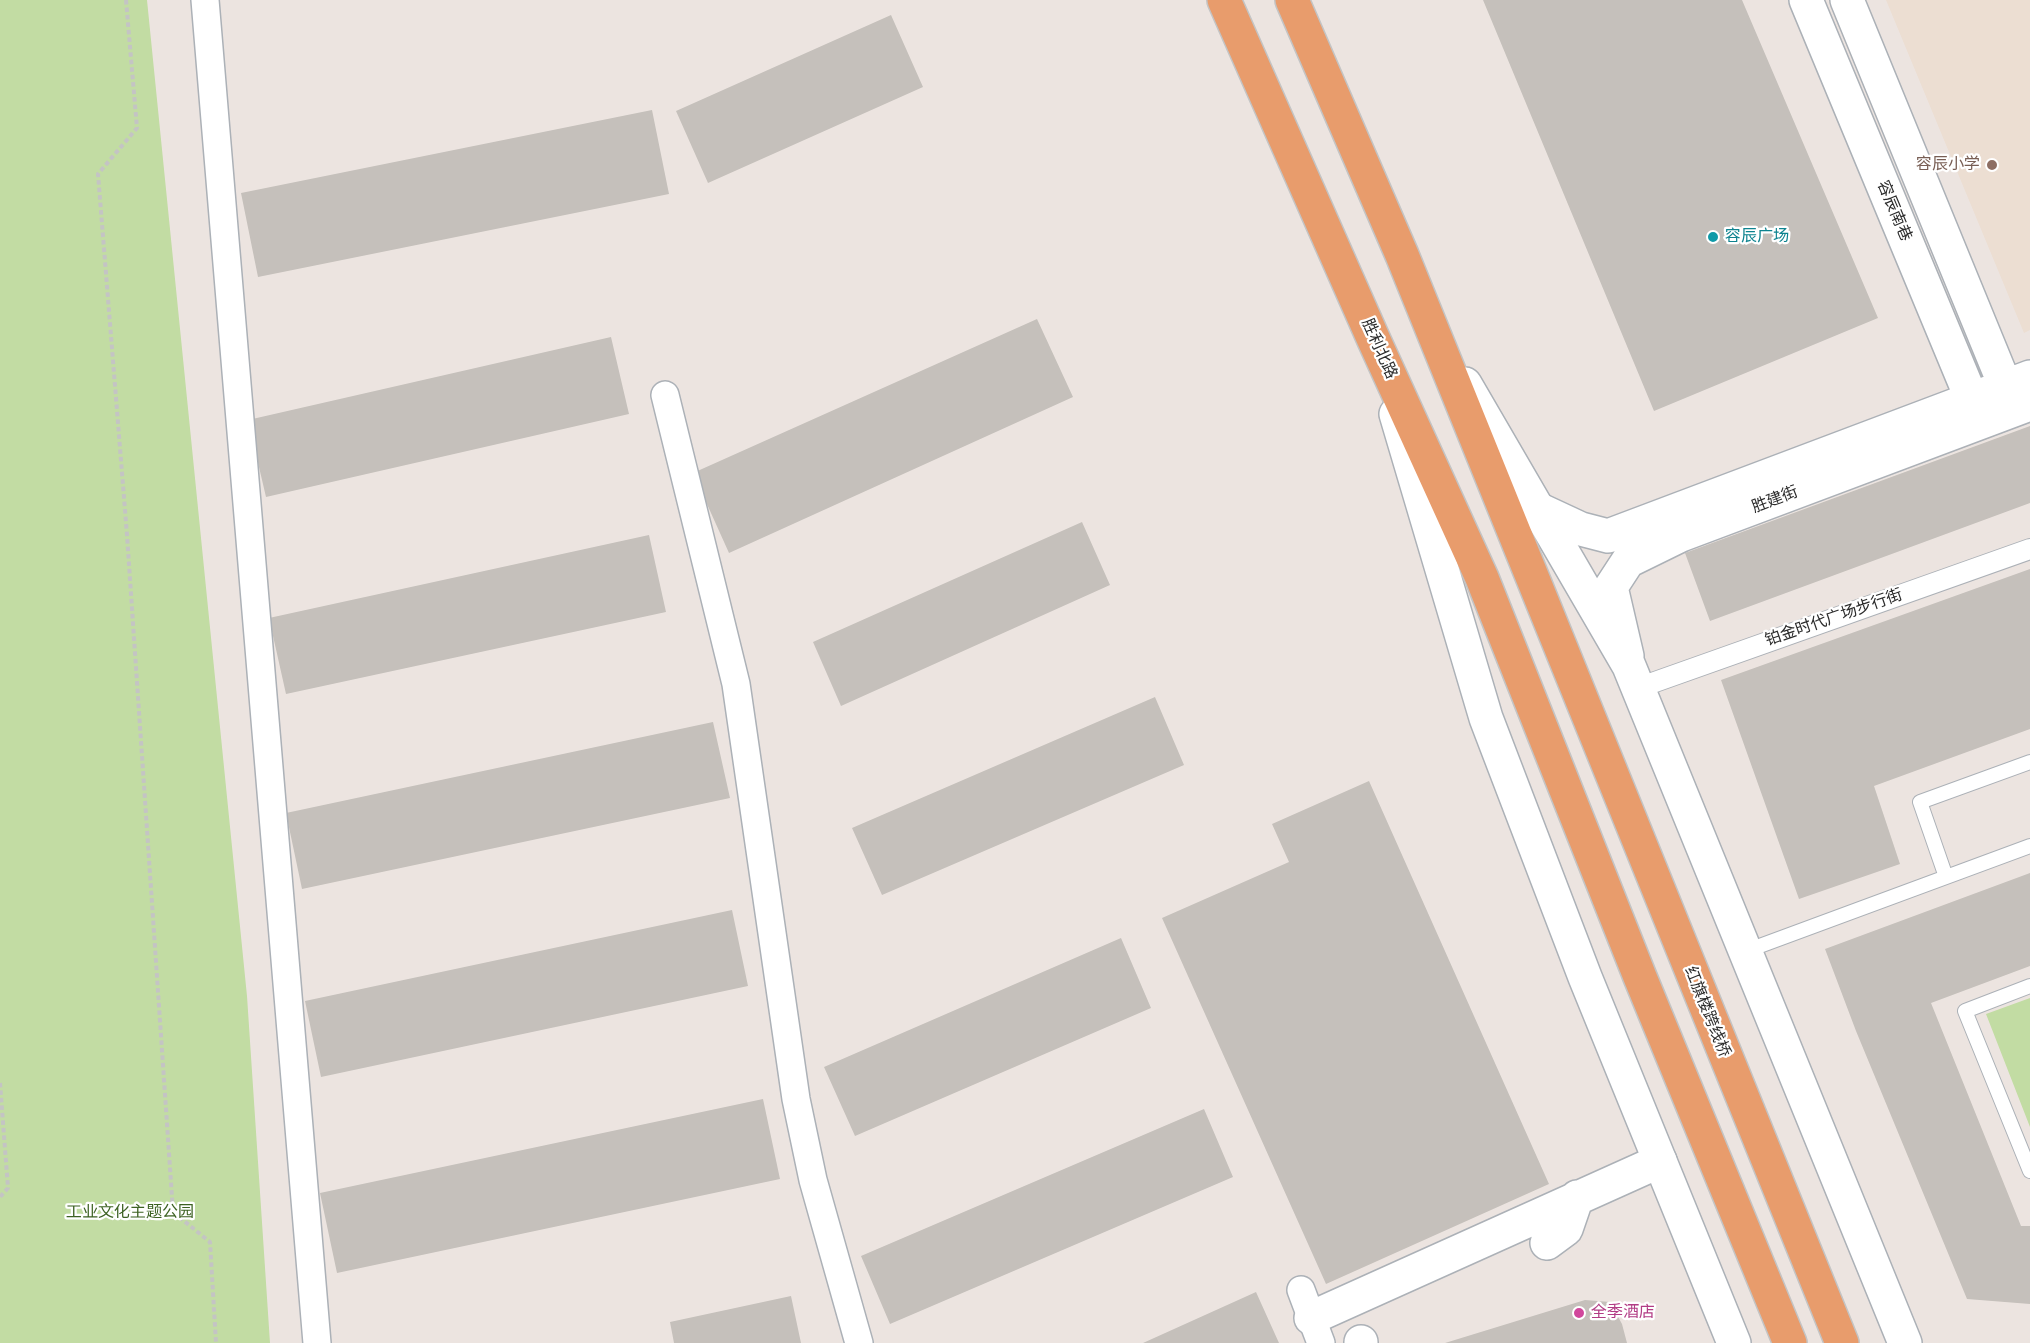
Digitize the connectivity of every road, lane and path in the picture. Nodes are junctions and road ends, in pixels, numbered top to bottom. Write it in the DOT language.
graph roads {
  1 [pos="126,0"];
  2 [pos="206,0"];
  3 [pos="1224,0"];
  4 [pos="1292,0"];
  5 [pos="1806,0"];
  6 [pos="1847,0"];
  7 [pos="1427,318"];
  8 [pos="1373,338"];
  9 [pos="2020,394"];
  10 [pos="665,395"];
  11 [pos="1977,411"];
  12 [pos="1538,509"];
  13 [pos="2030,549"];
  14 [pos="1633,677"];
  15 [pos="2030,762"];
  16 [pos="2030,846"];
  17 [pos="1946,877"];
  18 [pos="1746,951"];
  19 [pos="2030,986"];
  20 [pos="0,1083"];
  21 [pos="1660,1161"];
  22 [pos="2030,1171"];
  23 [pos="0,1197"];
  24 [pos="1577,1197"];
  25 [pos="1547,1243"];
  26 [pos="1311,1317"];
  27 [pos="216,1343"];
  28 [pos="317,1343"];
  29 [pos="859,1343"];
  30 [pos="1734,1343"];
  31 [pos="1790,1343"];
  32 [pos="1842,1343"];
  33 [pos="1905,1343"];
  1 -- 27 [label="path"];
  2 -- 28 [label="street"];
  3 -- 8 [label="highway, 胜利北路"];
  4 -- 7 [label="highway"];
  5 -- 11 [label="street, 容辰南巷"];
  6 -- 9 [label="street"];
  7 -- 12 [label="street"];
  7 -- 32 [label="highway, 红旗楼跨线桥"];
  8 -- 21 [label="street"];
  8 -- 31 [label="highway, 胜利北路"];
  9 -- 11 [label="street, 胜建街"];
  10 -- 29 [label="street"];
  11 -- 12 [label="street, 胜建街"];
  11 -- 14 [label="street, 胜建街"];
  12 -- 14 [label="street"];
  13 -- 14 [label="street, 铂金时代广场步行街"];
  14 -- 18 [label="street"];
  15 -- 17 [label="lane"];
  16 -- 17 [label="lane"];
  17 -- 18 [label="lane"];
  18 -- 33 [label="street"];
  19 -- 22 [label="lane"];
  20 -- 23 [label="path"];
  21 -- 24 [label="street"];
  21 -- 30 [label="street"];
  24 -- 25 [label="street"];
  24 -- 26 [label="street"];
}
